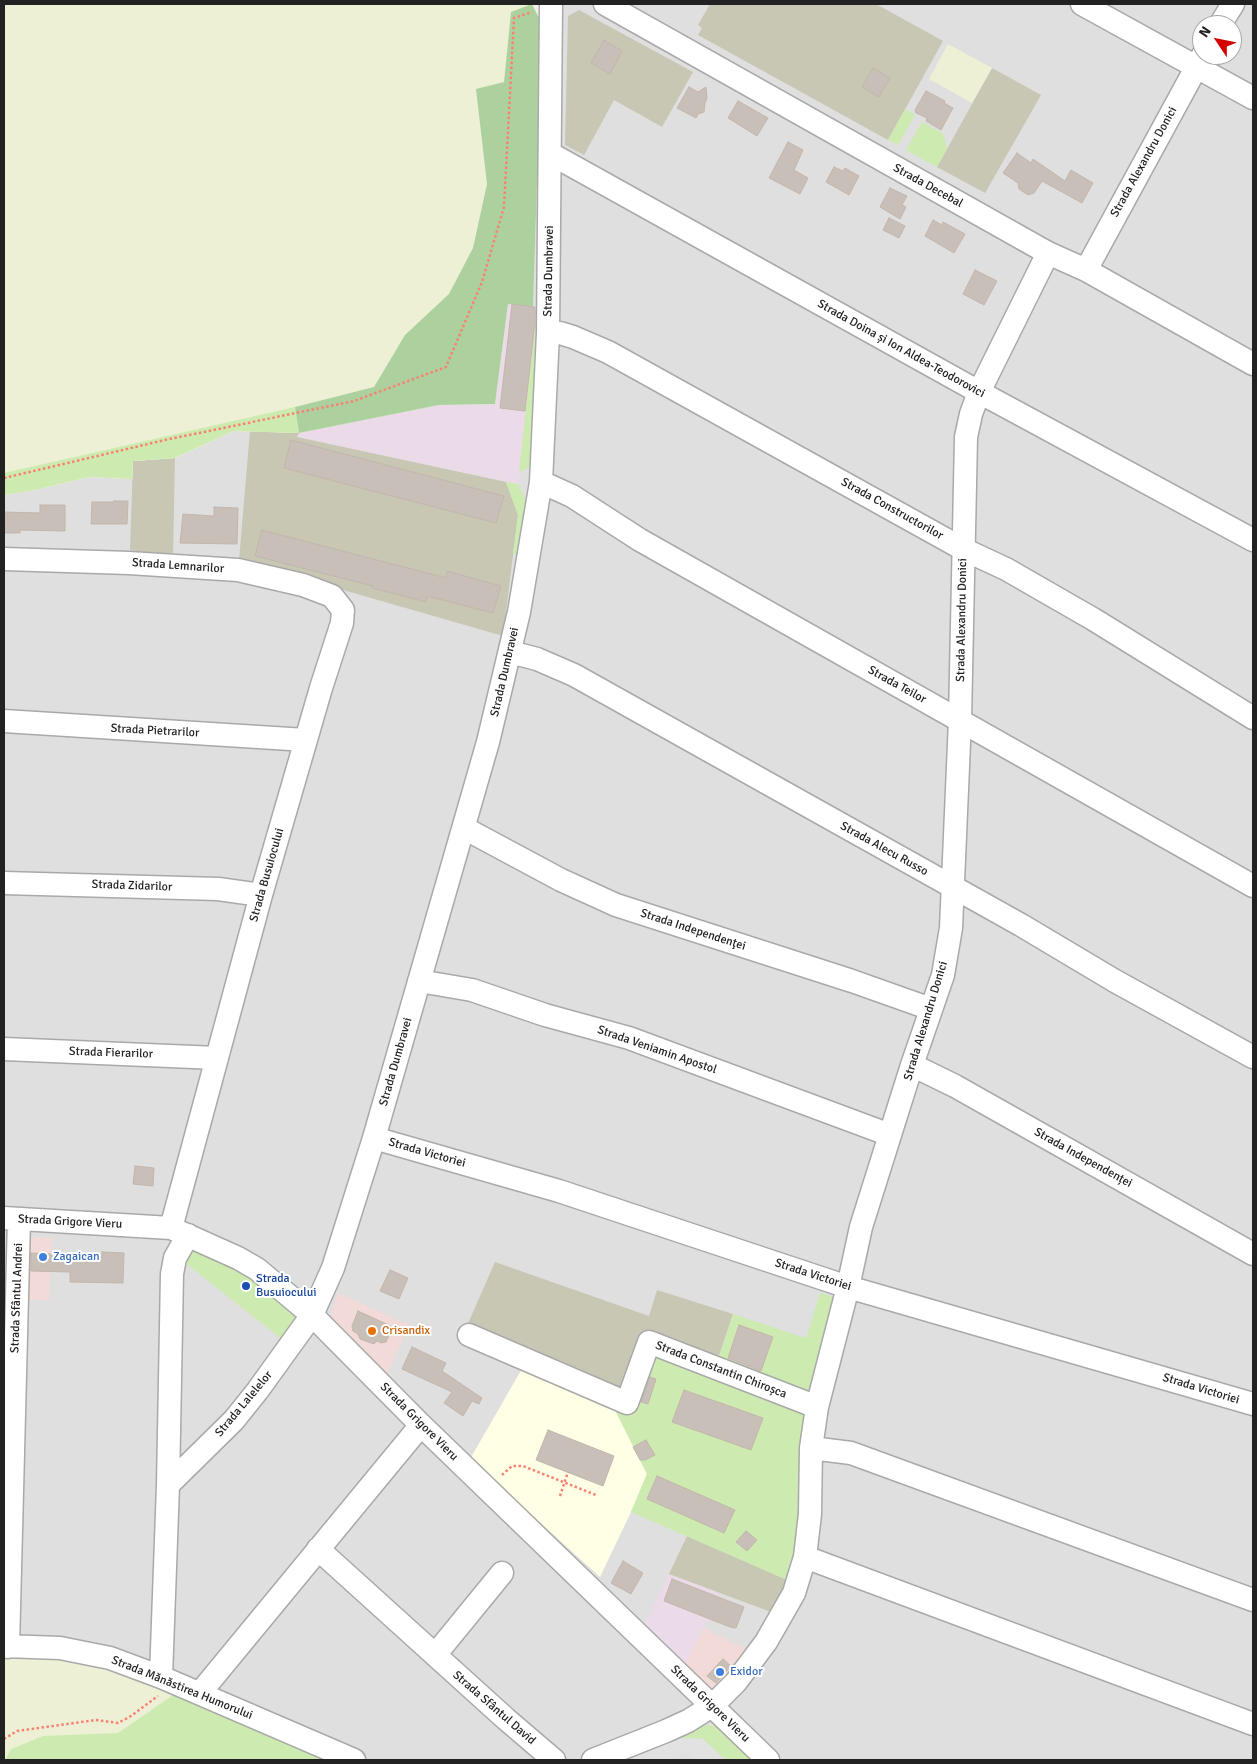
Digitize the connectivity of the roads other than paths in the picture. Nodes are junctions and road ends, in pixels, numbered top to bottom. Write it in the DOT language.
graph roads {
  1 [pos="605,4"];
  2 [pos="1082,4"];
  3 [pos="1233,4"];
  4 [pos="551,5"];
  5 [pos="1226,15"];
  6 [pos="1192,56"];
  7 [pos="1197,65"];
  8 [pos="1207,65"];
  9 [pos="1253,98"];
  10 [pos="551,154"];
  11 [pos="1048,252"];
  12 [pos="1086,270"];
  13 [pos="548,333"];
  14 [pos="1253,364"];
  15 [pos="979,392"];
  16 [pos="541,482"];
  17 [pos="1253,540"];
  18 [pos="963,548"];
  19 [pos="4,559"];
  20 [pos="342,610"];
  21 [pos="510,652"];
  22 [pos="1253,718"];
  23 [pos="960,720"];
  24 [pos="4,721"];
  25 [pos="306,740"];
  26 [pos="464,828"];
  27 [pos="4,883"];
  28 [pos="1253,886"];
  29 [pos="953,888"];
  30 [pos="261,895"];
  31 [pos="419,981"];
  32 [pos="931,1009"];
  33 [pos="4,1049"];
  34 [pos="1253,1057"];
  35 [pos="217,1058"];
  36 [pos="912,1065"];
  37 [pos="890,1135"];
  38 [pos="374,1138"];
  39 [pos="11,1218"];
  40 [pos="180,1232"];
  41 [pos="1253,1254"];
  42 [pos="848,1287"];
  43 [pos="312,1316"];
  44 [pos="469,1335"];
  45 [pos="1253,1404"];
  46 [pos="818,1407"];
  47 [pos="421,1425"];
  48 [pos="811,1448"];
  49 [pos="168,1485"];
  50 [pos="318,1549"];
  51 [pos="805,1557"];
  52 [pos="502,1573"];
  53 [pos="1253,1600"];
  54 [pos="6,1647"];
  55 [pos="435,1655"];
  56 [pos="168,1679"];
  57 [pos="200,1693"];
  58 [pos="712,1706"];
  59 [pos="1253,1724"];
  60 [pos="354,1760"];
  61 [pos="554,1760"];
  62 [pos="593,1760"];
  63 [pos="768,1760"];
  1 -- 11 [label="street, Strada Decebal"];
  2 -- 6 [label="street"];
  3 -- 5 [label="street"];
  4 -- 10 [label="street, Strada Dumbravei"];
  7 -- 12 [label="street, Strada Alexandru Donici"];
  8 -- 9 [label="street"];
  10 -- 13 [label="street, Strada Dumbravei"];
  10 -- 15 [label="street, Strada Doina și Ion Aldea-Teodorovici"];
  11 -- 12 [label="street, Strada Decebal"];
  11 -- 15 [label="street, Strada Alexandru Donici"];
  12 -- 14 [label="street, Strada Decebal"];
  13 -- 16 [label="street, Strada Dumbravei"];
  13 -- 18 [label="street, Strada Constructorilor"];
  15 -- 17 [label="street, Strada Doina și Ion Aldea-Teodorovici"];
  15 -- 18 [label="street, Strada Alexandru Donici"];
  16 -- 21 [label="street, Strada Dumbravei"];
  16 -- 23 [label="street, Strada Teilor"];
  18 -- 22 [label="street, Strada Constructorilor"];
  18 -- 23 [label="street, Strada Alexandru Donici"];
  19 -- 20 [label="street, Strada Lemnarilor"];
  20 -- 25 [label="street, Strada Busuiocului"];
  21 -- 26 [label="street, Strada Dumbravei"];
  21 -- 29 [label="street, Strada Alecu Russo"];
  23 -- 28 [label="street, Strada Teilor"];
  23 -- 29 [label="street, Strada Alexandru Donici"];
  24 -- 25 [label="street, Strada Pietrarilor"];
  25 -- 30 [label="street, Strada Busuiocului"];
  26 -- 31 [label="street, Strada Dumbravei"];
  26 -- 32 [label="street, Strada Independenţei"];
  27 -- 30 [label="street, Strada Zidarilor"];
  29 -- 32 [label="street, Strada Alexandru Donici"];
  29 -- 34 [label="street, Strada Alecu Russo"];
  30 -- 35 [label="street, Strada Busuiocului"];
  31 -- 37 [label="street, Strada Veniamin Apostol"];
  31 -- 38 [label="street, Strada Dumbravei"];
  32 -- 36 [label="street, Strada Alexandru Donici"];
  33 -- 35 [label="street, Strada Fierarilor"];
  35 -- 40 [label="street, Strada Busuiocului"];
  36 -- 37 [label="street, Strada Alexandru Donici"];
  36 -- 41 [label="street, Strada Independenței"];
  37 -- 42 [label="street, Strada Alexandru Donici"];
  38 -- 42 [label="street, Strada Victoriei"];
  38 -- 43 [label="street, Strada Dumbravei"];
  39 -- 40 [label="street, Strada Grigore Vieru"];
  39 -- 54 [label="street, Strada Sfântul Andrei"];
  40 -- 43 [label="street, Strada Grigore Vieru"];
  40 -- 49 [label="street, Strada Busuiocului"];
  42 -- 45 [label="street, Strada Victoriei"];
  42 -- 46 [label="street, Strada Alexandru Donici"];
  43 -- 47 [label="street, Strada Grigore Vieru"];
  43 -- 49 [label="street, Strada Lalelelor"];
  44 -- 46 [label="street, Strada Constantin Chiroșca"];
  46 -- 48 [label="street, Strada Alexandru Donici"];
  47 -- 50 [label="street"];
  47 -- 58 [label="street, Strada Grigore Vieru"];
  48 -- 51 [label="street, Strada Alexandru Donici"];
  48 -- 53 [label="street"];
  49 -- 56 [label="street, Strada Busuiocului"];
  50 -- 55 [label="street, Strada Sfântul David"];
  50 -- 57 [label="street"];
  51 -- 58 [label="street, Strada Alexandru Donici"];
  51 -- 59 [label="street"];
  52 -- 55 [label="street"];
  54 -- 56 [label="street, Strada Mănăstirea Humorului"];
  55 -- 61 [label="street, Strada Sfântul David"];
  56 -- 57 [label="street, Strada Mănăstirea Humorului"];
  57 -- 60 [label="street, Strada Mănăstirea Humorului"];
  58 -- 62 [label="street"];
  58 -- 63 [label="street, Strada Grigore Vieru"];
}
